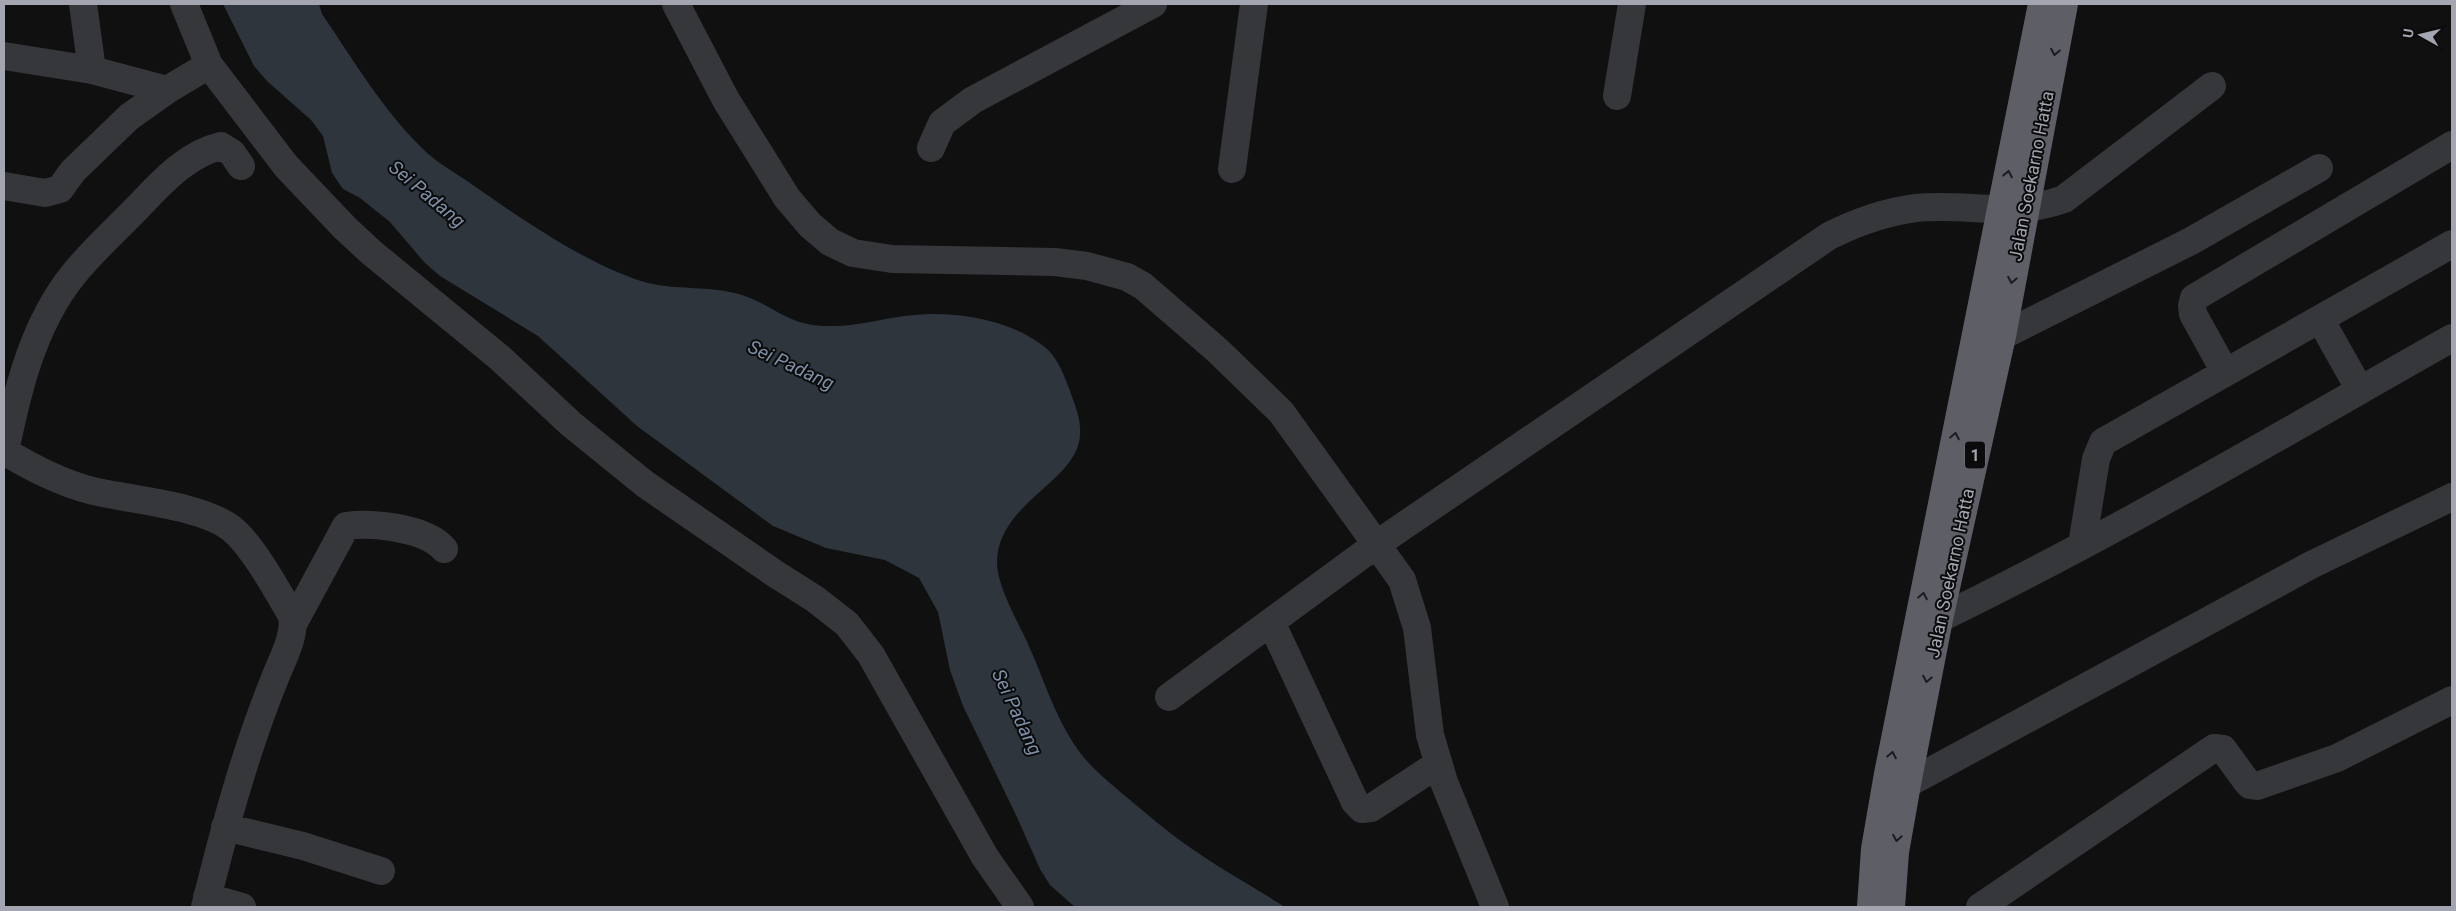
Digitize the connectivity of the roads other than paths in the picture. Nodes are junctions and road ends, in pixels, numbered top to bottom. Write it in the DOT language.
graph roads {
  1 [pos="83,4"];
  2 [pos="184,4"];
  3 [pos="676,4"];
  4 [pos="1153,4"];
  5 [pos="1254,4"];
  6 [pos="1632,4"];
  7 [pos="2042,4"];
  8 [pos="2064,4"];
  9 [pos="4,56"];
  10 [pos="209,65"];
  11 [pos="92,70"];
  12 [pos="2212,86"];
  13 [pos="167,90"];
  14 [pos="1617,96"];
  15 [pos="2452,145"];
  16 [pos="931,148"];
  17 [pos="241,166"];
  18 [pos="1232,168"];
  19 [pos="2320,168"];
  20 [pos="4,186"];
  21 [pos="2013,209"];
  22 [pos="2452,244"];
  23 [pos="2320,319"];
  24 [pos="2002,336"];
  25 [pos="2452,338"];
  26 [pos="2225,372"];
  27 [pos="2360,390"];
  28 [pos="4,451"];
  29 [pos="2452,497"];
  30 [pos="1377,544"];
  31 [pos="2082,546"];
  32 [pos="444,549"];
  33 [pos="1270,622"];
  34 [pos="293,624"];
  35 [pos="1928,624"];
  36 [pos="1169,697"];
  37 [pos="2452,700"];
  38 [pos="1438,764"];
  39 [pos="1896,788"];
  40 [pos="225,828"];
  41 [pos="381,871"];
  42 [pos="206,902"];
  43 [pos="242,907"];
  44 [pos="1020,907"];
  45 [pos="1495,907"];
  46 [pos="1871,907"];
  47 [pos="1891,907"];
  48 [pos="1980,907"];
  1 -- 11 [label="street"];
  2 -- 10 [label="street"];
  3 -- 30 [label="street"];
  4 -- 16 [label="street"];
  5 -- 18 [label="street"];
  6 -- 14 [label="street"];
  21 -- 7 [label="highway, Jalan Soekarno Hatta / 1, one-way"];
  8 -- 21 [label="highway, Jalan Soekarno Hatta / 1, one-way"];
  9 -- 11 [label="street"];
  10 -- 13 [label="street"];
  10 -- 44 [label="street"];
  11 -- 13 [label="street"];
  12 -- 21 [label="street"];
  13 -- 20 [label="street"];
  15 -- 26 [label="street"];
  17 -- 28 [label="street"];
  19 -- 24 [label="street"];
  21 -- 24 [label="highway, Jalan Soekarno Hatta / 1, one-way"];
  21 -- 30 [label="street"];
  35 -- 21 [label="highway, Jalan Soekarno Hatta / 1, one-way"];
  22 -- 23 [label="street"];
  23 -- 26 [label="street"];
  23 -- 27 [label="street"];
  24 -- 35 [label="highway, Jalan Soekarno Hatta / 1"];
  25 -- 27 [label="street"];
  26 -- 31 [label="street"];
  27 -- 31 [label="street"];
  28 -- 34 [label="street"];
  29 -- 39 [label="street"];
  30 -- 33 [label="street"];
  30 -- 38 [label="street"];
  31 -- 35 [label="street"];
  32 -- 34 [label="street"];
  33 -- 36 [label="street"];
  33 -- 38 [label="street"];
  34 -- 40 [label="street"];
  35 -- 39 [label="highway, Jalan Soekarno Hatta / 1"];
  37 -- 48 [label="street"];
  38 -- 45 [label="street"];
  39 -- 46 [label="highway, Jalan Soekarno Hatta / 1"];
  39 -- 47 [label="highway, Jalan Soekarno Hatta / 1, one-way"];
  40 -- 41 [label="street"];
  40 -- 42 [label="street"];
  42 -- 43 [label="street"];
}
